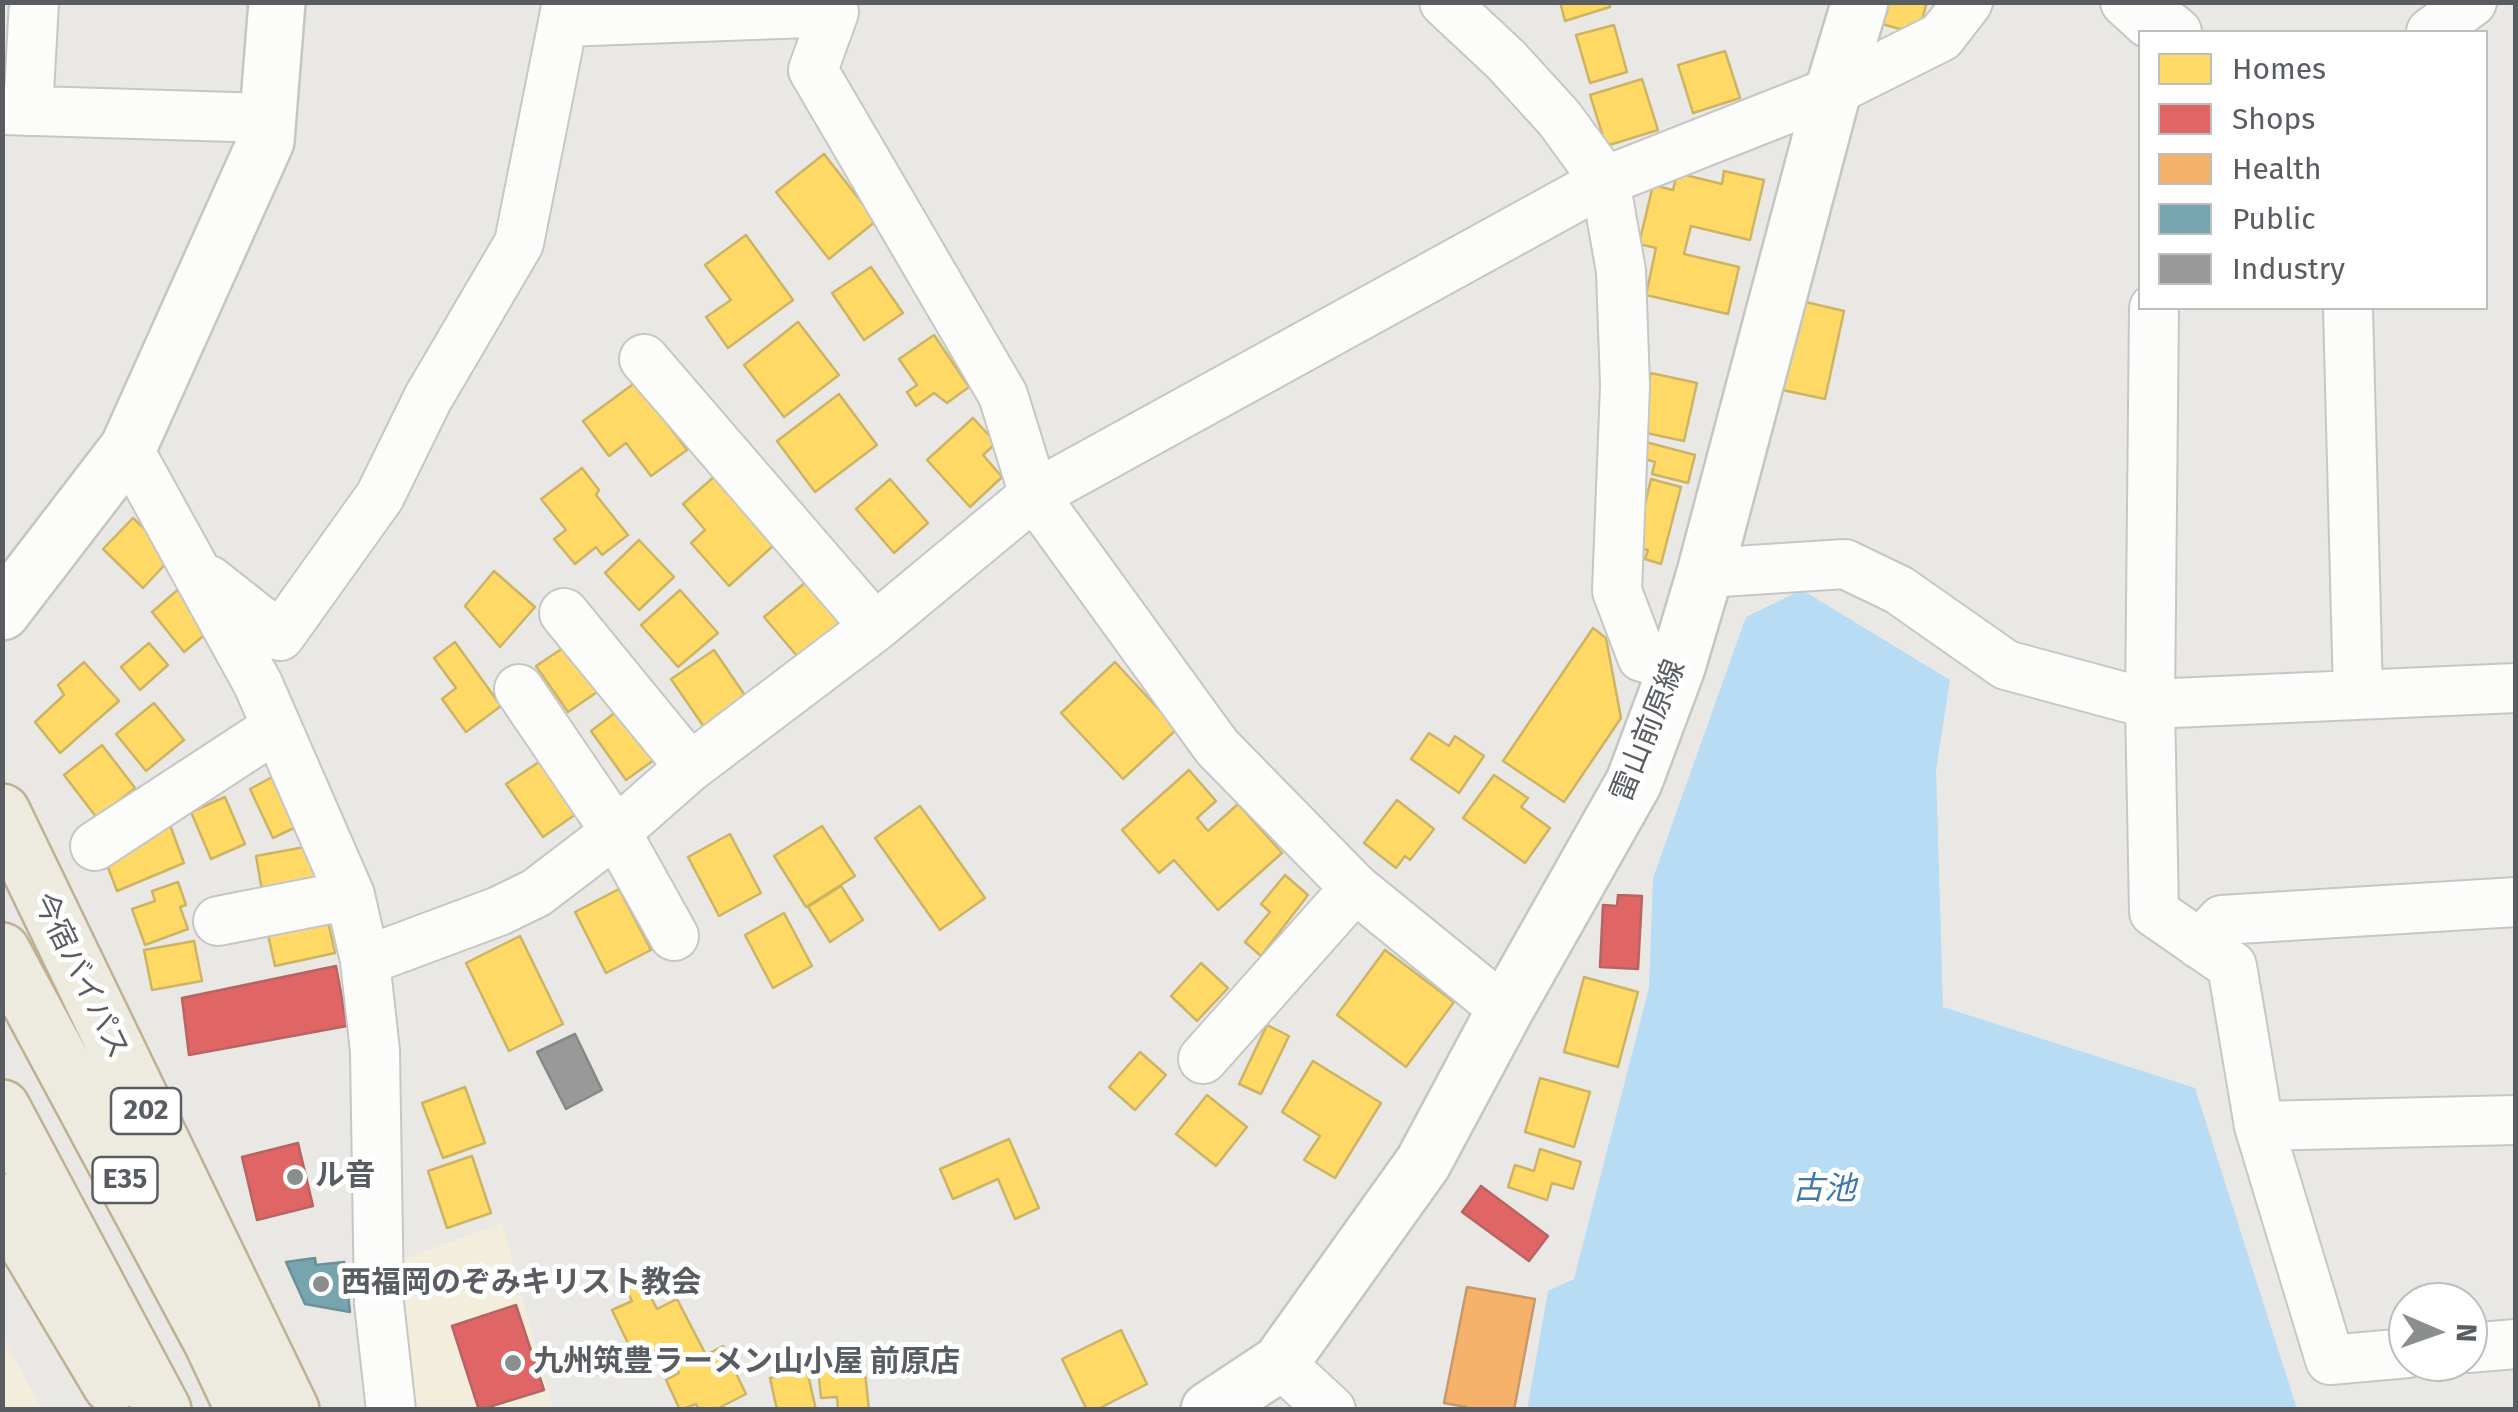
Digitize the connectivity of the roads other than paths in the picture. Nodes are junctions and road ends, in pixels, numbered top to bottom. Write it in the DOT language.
graph roads {
  1 [pos="34,2"];
  2 [pos="277,2"];
  3 [pos="1444,2"];
  4 [pos="1860,2"];
  5 [pos="1968,2"];
  6 [pos="2125,2"];
  7 [pos="2472,2"];
  8 [pos="832,7"];
  9 [pos="565,12"];
  10 [pos="2174,30"];
  11 [pos="2434,30"];
  12 [pos="1833,91"];
  13 [pos="15,111"];
  14 [pos="267,118"];
  15 [pos="1604,182"];
  16 [pos="2154,310"];
  17 [pos="2348,310"];
  18 [pos="644,359"];
  19 [pos="128,448"];
  20 [pos="1034,495"];
  21 [pos="194,569"];
  22 [pos="1706,573"];
  23 [pos="2,612"];
  24 [pos="564,612"];
  25 [pos="875,627"];
  26 [pos="1677,667"];
  27 [pos="2516,688"];
  28 [pos="519,689"];
  29 [pos="2358,695"];
  30 [pos="2150,704"];
  31 [pos="277,727"];
  32 [pos="690,767"];
  33 [pos="2,812"];
  34 [pos="616,832"];
  35 [pos="95,846"];
  36 [pos="1355,888"];
  37 [pos="350,895"];
  38 [pos="2516,902"];
  39 [pos="218,921"];
  40 [pos="674,936"];
  41 [pos="2200,944"];
  42 [pos="2,952"];
  43 [pos="364,961"];
  44 [pos="1504,1010"];
  45 [pos="1203,1059"];
  46 [pos="2,1108"];
  47 [pos="2516,1120"];
  48 [pos="2259,1126"];
  49 [pos="2,1202"];
  50 [pos="2516,1344"];
  51 [pos="2488,1346"];
  52 [pos="2388,1355"];
  53 [pos="1280,1363"];
  54 [pos="126,1410"];
  55 [pos="164,1410"];
  56 [pos="244,1410"];
  57 [pos="291,1410"];
  58 [pos="390,1410"];
  59 [pos="1209,1410"];
  60 [pos="1331,1410"];
  1 -- 13 [label="street"];
  2 -- 14 [label="main road"];
  3 -- 15 [label="street"];
  4 -- 12 [label="main road, 雷山前原線"];
  5 -- 12 [label="street"];
  6 -- 10 [label="street"];
  7 -- 11 [label="street"];
  8 -- 9 [label="street"];
  8 -- 20 [label="street"];
  9 -- 21 [label="street"];
  12 -- 15 [label="street"];
  12 -- 22 [label="main road, 雷山前原線"];
  13 -- 14 [label="street"];
  14 -- 19 [label="main road"];
  15 -- 20 [label="street"];
  15 -- 26 [label="street"];
  16 -- 30 [label="street"];
  17 -- 29 [label="street"];
  18 -- 25 [label="street"];
  19 -- 21 [label="street"];
  19 -- 23 [label="main road"];
  20 -- 25 [label="street"];
  20 -- 36 [label="street"];
  21 -- 31 [label="street"];
  22 -- 26 [label="main road, 雷山前原線"];
  22 -- 30 [label="street"];
  24 -- 32 [label="street"];
  25 -- 32 [label="street"];
  26 -- 44 [label="main road, 雷山前原線"];
  27 -- 29 [label="street"];
  28 -- 34 [label="street"];
  29 -- 30 [label="street"];
  30 -- 41 [label="street"];
  31 -- 35 [label="street"];
  31 -- 37 [label="street"];
  32 -- 34 [label="street"];
  33 -- 57 [label="highway, 今宿バイパス / 202"];
  34 -- 40 [label="street"];
  34 -- 43 [label="street"];
  36 -- 44 [label="street"];
  36 -- 45 [label="street"];
  37 -- 39 [label="street"];
  37 -- 43 [label="street"];
  38 -- 41 [label="street"];
  41 -- 48 [label="street"];
  42 -- 56 [label="highway, E35"];
  43 -- 58 [label="street"];
  44 -- 53 [label="main road, 雷山前原線"];
  46 -- 55 [label="highway, E35"];
  47 -- 48 [label="street"];
  48 -- 52 [label="street"];
  49 -- 54 [label="highway"];
  50 -- 51 [label="street"];
  53 -- 59 [label="main road, 雷山前原線"];
  53 -- 60 [label="street"];
}
